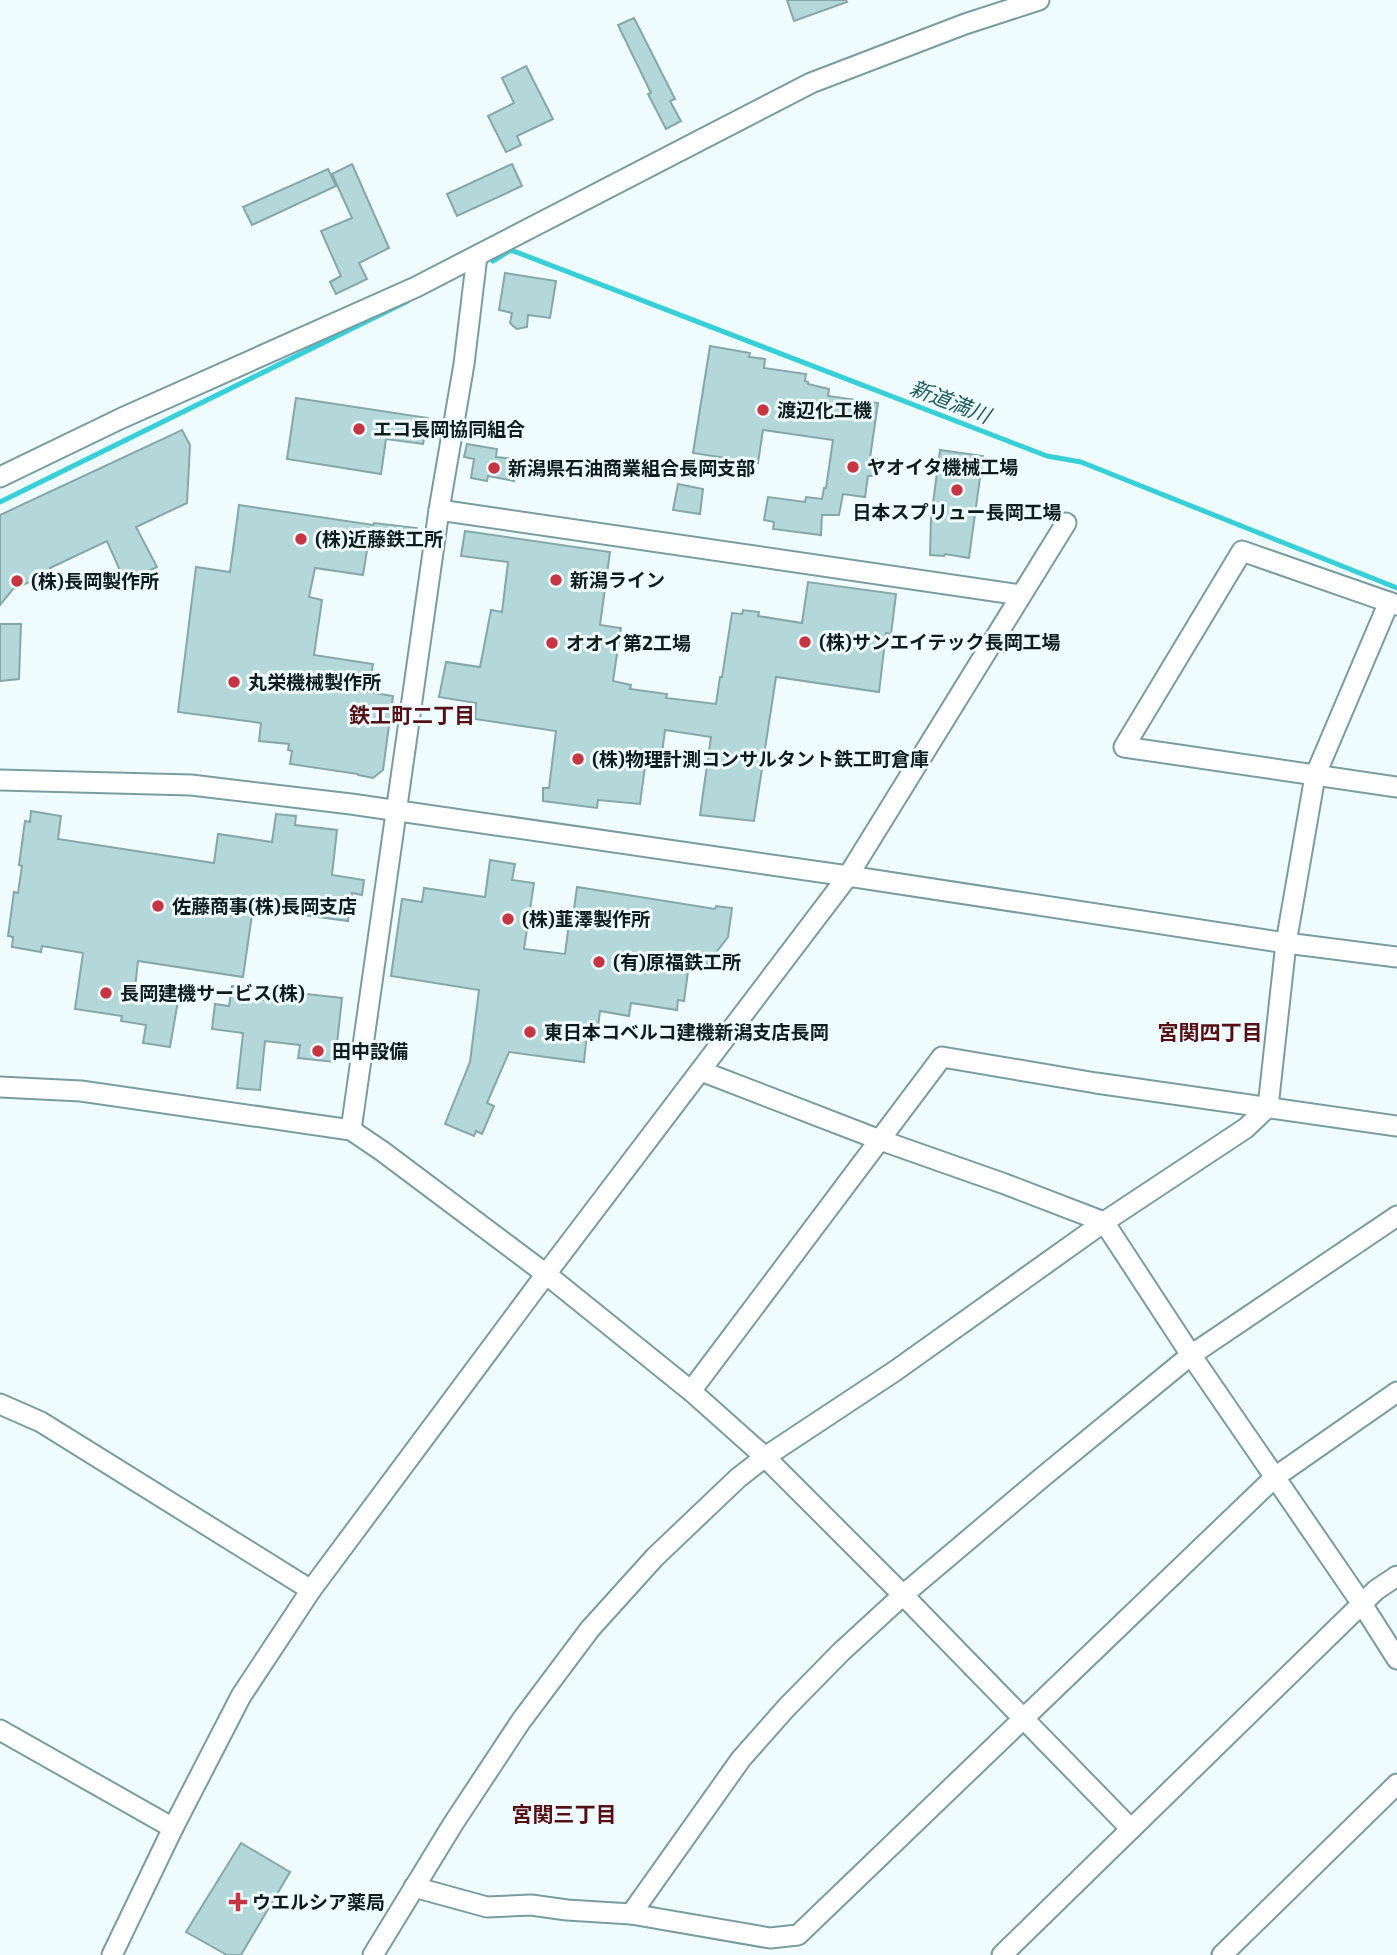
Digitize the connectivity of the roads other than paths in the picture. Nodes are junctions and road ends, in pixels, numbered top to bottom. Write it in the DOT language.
graph roads {
  1 [pos="1039,0"];
  2 [pos="477,256"];
  3 [pos="0,477"];
  4 [pos="439,510"];
  5 [pos="1066,523"];
  6 [pos="1021,595"];
  7 [pos="1393,604"];
  8 [pos="1315,776"];
  9 [pos="0,780"];
  10 [pos="1397,787"];
  11 [pos="396,810"];
  12 [pos="848,876"];
  13 [pos="1286,943"];
  14 [pos="1397,957"];
  15 [pos="701,1070"];
  16 [pos="0,1087"];
  17 [pos="1268,1107"];
  18 [pos="1397,1126"];
  19 [pos="351,1130"];
  20 [pos="880,1140"];
  21 [pos="1397,1216"];
  22 [pos="1104,1222"];
  23 [pos="546,1274"];
  24 [pos="1191,1355"];
  25 [pos="691,1391"];
  26 [pos="1397,1392"];
  27 [pos="0,1404"];
  28 [pos="765,1457"];
  29 [pos="1275,1477"];
  30 [pos="1397,1576"];
  31 [pos="311,1590"];
  32 [pos="903,1595"];
  33 [pos="1362,1604"];
  34 [pos="1397,1658"];
  35 [pos="1024,1719"];
  36 [pos="0,1730"];
  37 [pos="1397,1784"];
  38 [pos="173,1828"];
  39 [pos="1131,1829"];
  40 [pos="414,1887"];
  41 [pos="631,1914"];
  42 [pos="112,1955"];
  43 [pos="373,1955"];
  44 [pos="1002,1955"];
  45 [pos="1222,1955"];
  1 -- 2 [label="street"];
  2 -- 3 [label="street"];
  2 -- 4 [label="street"];
  4 -- 6 [label="street"];
  4 -- 11 [label="street"];
  5 -- 6 [label="street"];
  6 -- 12 [label="street"];
  7 -- 8 [label="street"];
  7 -- 8 [label="street"];
  8 -- 10 [label="street"];
  8 -- 13 [label="street"];
  9 -- 11 [label="street"];
  11 -- 12 [label="street"];
  11 -- 19 [label="street"];
  12 -- 13 [label="street"];
  12 -- 15 [label="street"];
  13 -- 14 [label="street"];
  13 -- 17 [label="street"];
  15 -- 20 [label="street"];
  15 -- 23 [label="street"];
  16 -- 19 [label="street"];
  17 -- 18 [label="street"];
  17 -- 20 [label="street"];
  17 -- 22 [label="street"];
  19 -- 23 [label="street"];
  20 -- 22 [label="street"];
  20 -- 25 [label="street"];
  21 -- 24 [label="street"];
  22 -- 24 [label="street"];
  22 -- 28 [label="street"];
  23 -- 25 [label="street"];
  23 -- 31 [label="street"];
  24 -- 29 [label="street"];
  24 -- 32 [label="street"];
  25 -- 28 [label="street"];
  26 -- 29 [label="street"];
  27 -- 31 [label="street"];
  28 -- 32 [label="street"];
  28 -- 40 [label="street"];
  29 -- 33 [label="street"];
  29 -- 35 [label="street"];
  30 -- 33 [label="street"];
  31 -- 38 [label="street"];
  32 -- 35 [label="street"];
  32 -- 41 [label="street"];
  33 -- 34 [label="street"];
  33 -- 39 [label="street"];
  35 -- 39 [label="street"];
  35 -- 41 [label="street"];
  36 -- 38 [label="street"];
  37 -- 45 [label="street"];
  38 -- 42 [label="street"];
  39 -- 44 [label="street"];
  40 -- 41 [label="street"];
  40 -- 43 [label="street"];
}
